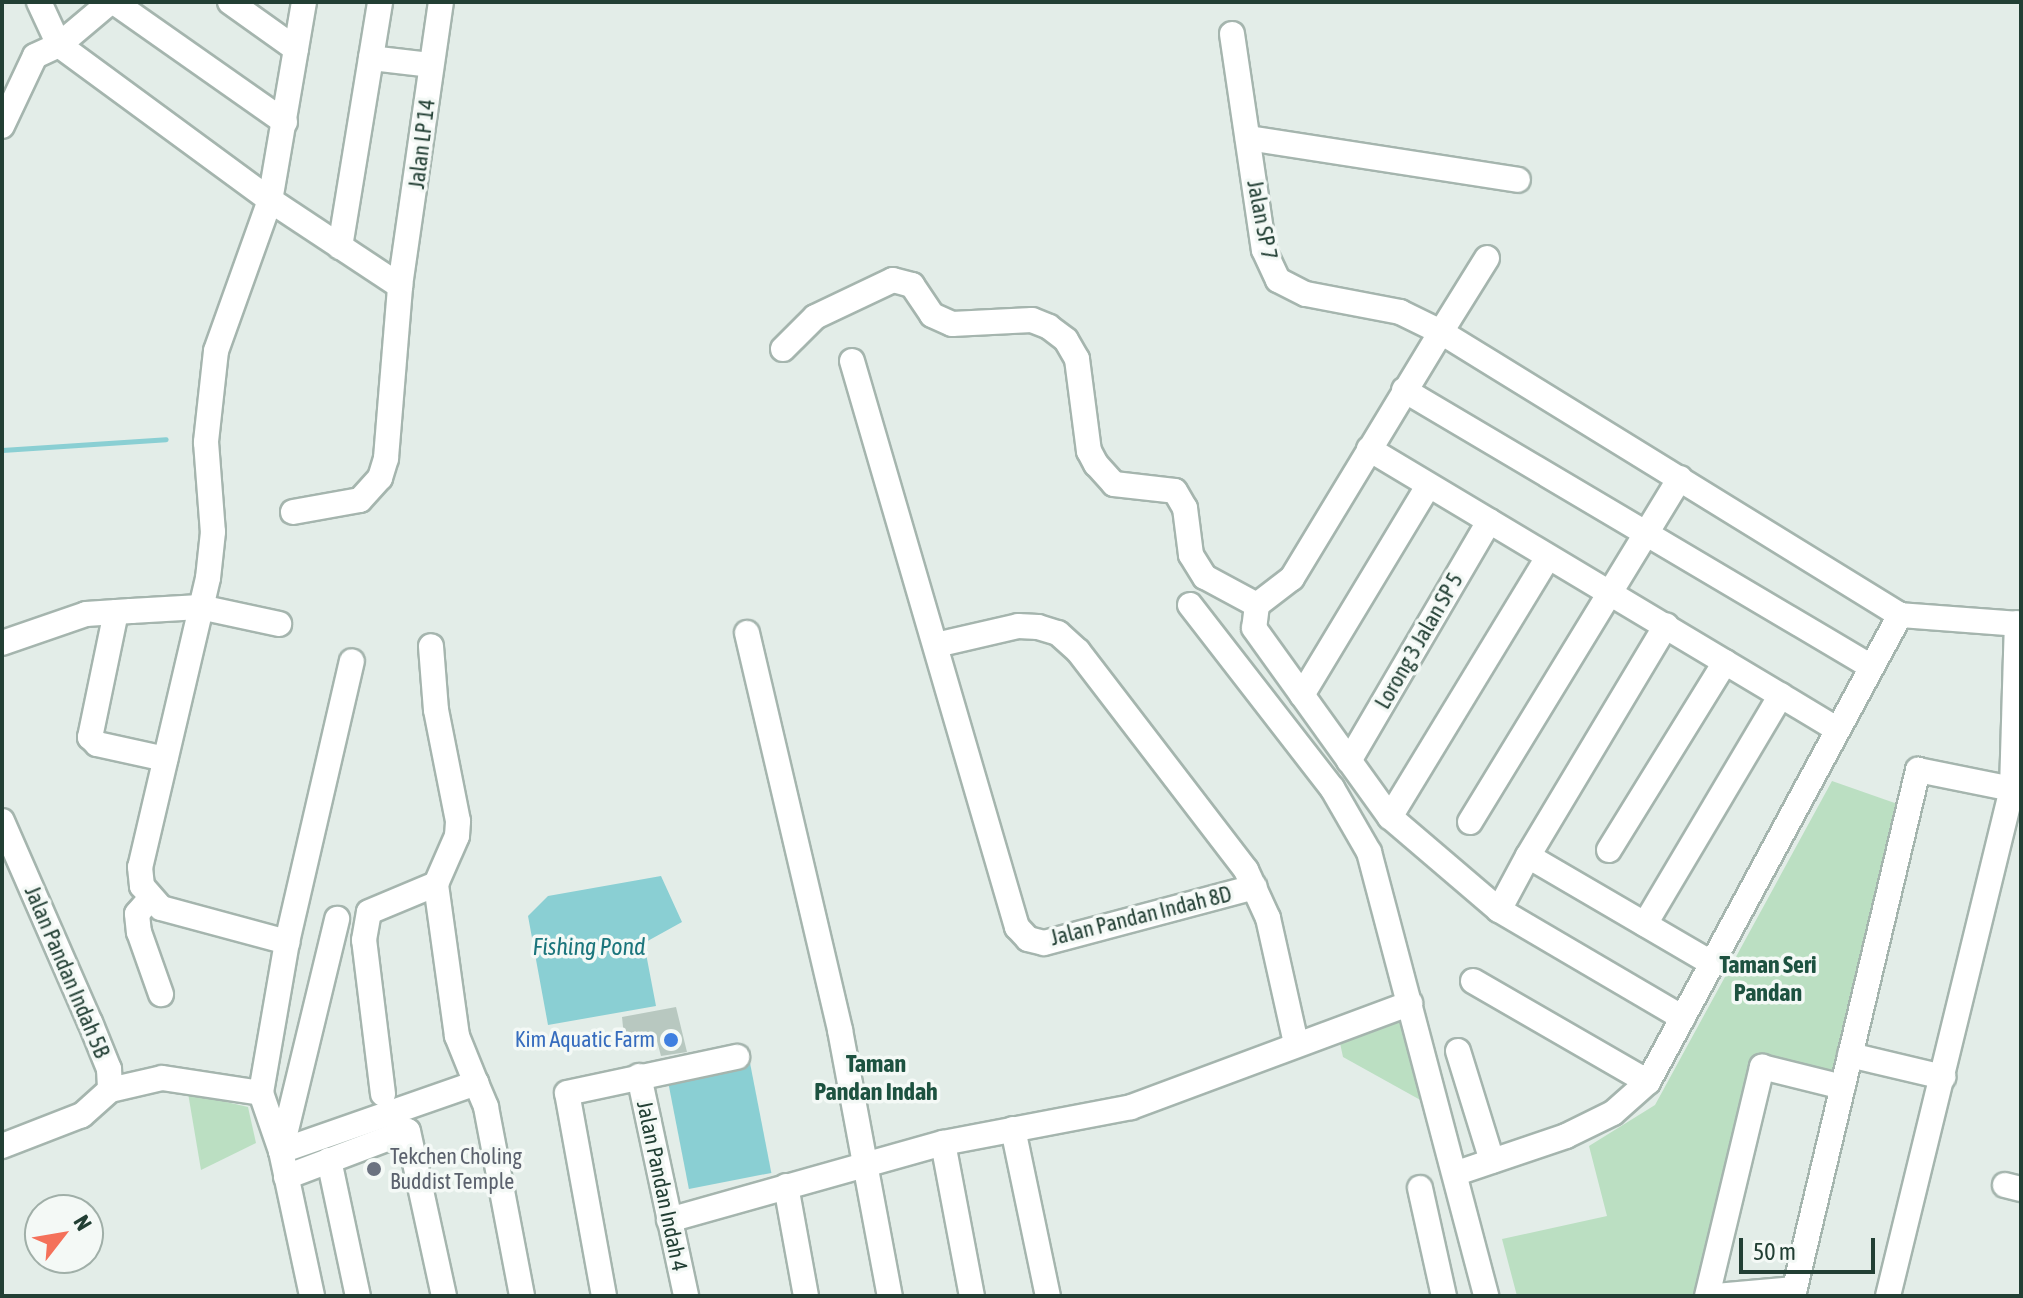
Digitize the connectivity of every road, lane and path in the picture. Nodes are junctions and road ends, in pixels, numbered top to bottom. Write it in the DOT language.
graph roads {
  1 [pos="39,2"];
  2 [pos="112,2"];
  3 [pos="230,2"];
  4 [pos="304,2"];
  5 [pos="380,2"];
  6 [pos="441,2"];
  7 [pos="1232,34"];
  8 [pos="59,45"];
  9 [pos="296,49"];
  10 [pos="371,58"];
  11 [pos="431,65"];
  12 [pos="285,122"];
  13 [pos="2,126"];
  14 [pos="1248,138"];
  15 [pos="1518,180"];
  16 [pos="270,200"];
  17 [pos="340,247"];
  18 [pos="1487,258"];
  19 [pos="400,286"];
  20 [pos="1441,332"];
  21 [pos="783,349"];
  22 [pos="852,361"];
  23 [pos="1404,390"];
  24 [pos="1369,449"];
  25 [pos="1680,478"];
  26 [pos="1428,486"];
  27 [pos="293,512"];
  28 [pos="1489,521"];
  29 [pos="1647,531"];
  30 [pos="1548,557"];
  31 [pos="1610,594"];
  32 [pos="1190,605"];
  33 [pos="200,607"];
  34 [pos="116,612"];
  35 [pos="1900,615"];
  36 [pos="1256,617"];
  37 [pos="279,624"];
  38 [pos="2019,624"];
  39 [pos="1666,625"];
  40 [pos="747,633"];
  41 [pos="2,643"];
  42 [pos="936,645"];
  43 [pos="431,646"];
  44 [pos="352,661"];
  45 [pos="1725,662"];
  46 [pos="1870,666"];
  47 [pos="1302,695"];
  48 [pos="1781,695"];
  49 [pos="1835,728"];
  50 [pos="165,759"];
  51 [pos="1349,761"];
  52 [pos="2012,789"];
  53 [pos="1390,817"];
  54 [pos="2,821"];
  55 [pos="1470,822"];
  56 [pos="1609,850"];
  57 [pos="1528,856"];
  58 [pos="436,884"];
  59 [pos="1255,887"];
  60 [pos="149,900"];
  61 [pos="1499,910"];
  62 [pos="337,919"];
  63 [pos="1645,924"];
  64 [pos="287,942"];
  65 [pos="1713,964"];
  66 [pos="1473,981"];
  67 [pos="161,994"];
  68 [pos="1410,1003"];
  69 [pos="1683,1018"];
  70 [pos="1296,1043"];
  71 [pos="1458,1051"];
  72 [pos="1850,1055"];
  73 [pos="737,1057"];
  74 [pos="639,1076"];
  75 [pos="1943,1077"];
  76 [pos="1648,1082"];
  77 [pos="476,1083"];
  78 [pos="1843,1087"];
  79 [pos="110,1090"];
  80 [pos="261,1093"];
  81 [pos="383,1094"];
  82 [pos="1013,1129"];
  83 [pos="943,1143"];
  84 [pos="2,1146"];
  85 [pos="281,1151"];
  86 [pos="329,1160"];
  87 [pos="1492,1161"];
  88 [pos="866,1163"];
  89 [pos="1457,1173"];
  90 [pos="286,1177"];
  91 [pos="786,1186"];
  92 [pos="1420,1188"];
  93 [pos="669,1220"];
  94 [pos="1794,1292"];
  95 [pos="312,1296"];
  96 [pos="358,1296"];
  97 [pos="444,1296"];
  98 [pos="522,1296"];
  99 [pos="604,1296"];
  100 [pos="686,1296"];
  101 [pos="806,1296"];
  102 [pos="890,1296"];
  103 [pos="972,1296"];
  104 [pos="1048,1296"];
  105 [pos="1444,1296"];
  106 [pos="1486,1296"];
  107 [pos="1707,1296"];
  108 [pos="1716,1296"];
  109 [pos="1888,1296"];
  1 -- 8 [label="street"];
  2 -- 8 [label="street"];
  2 -- 12 [label="street"];
  3 -- 9 [label="street"];
  4 -- 9 [label="street"];
  5 -- 10 [label="street"];
  6 -- 11 [label="street, Jalan LP 14"];
  7 -- 14 [label="street, Jalan SP 7"];
  8 -- 13 [label="street"];
  8 -- 16 [label="street"];
  9 -- 12 [label="street"];
  10 -- 11 [label="street"];
  10 -- 17 [label="street"];
  11 -- 19 [label="street, Jalan LP 14"];
  12 -- 16 [label="street"];
  14 -- 15 [label="street"];
  14 -- 20 [label="street, Jalan SP 7"];
  16 -- 17 [label="street"];
  16 -- 33 [label="street"];
  17 -- 19 [label="street"];
  18 -- 20 [label="street"];
  19 -- 27 [label="street, Jalan LP 14"];
  20 -- 23 [label="street"];
  20 -- 25 [label="street, Jalan SP 7"];
  21 -- 36 [label="street"];
  22 -- 42 [label="street"];
  23 -- 24 [label="street"];
  23 -- 29 [label="street"];
  24 -- 26 [label="street"];
  24 -- 36 [label="street"];
  25 -- 29 [label="street"];
  25 -- 35 [label="street, Jalan SP 7"];
  26 -- 28 [label="street"];
  26 -- 47 [label="street"];
  28 -- 30 [label="street"];
  28 -- 51 [label="street, Lorong 3 Jalan SP 5"];
  29 -- 31 [label="street"];
  29 -- 46 [label="street"];
  30 -- 31 [label="street"];
  30 -- 53 [label="street"];
  31 -- 39 [label="street"];
  31 -- 55 [label="street"];
  32 -- 68 [label="street"];
  33 -- 34 [label="street"];
  33 -- 37 [label="street"];
  33 -- 50 [label="street"];
  34 -- 41 [label="street"];
  34 -- 50 [label="street"];
  35 -- 38 [label="street"];
  35 -- 46 [label="street"];
  36 -- 47 [label="street"];
  38 -- 52 [label="street"];
  39 -- 45 [label="street"];
  39 -- 57 [label="street"];
  40 -- 88 [label="street"];
  42 -- 59 [label="street"];
  42 -- 59 [label="street, Jalan Pandan Indah 8D"];
  43 -- 58 [label="street"];
  44 -- 64 [label="street"];
  45 -- 48 [label="street"];
  45 -- 56 [label="street"];
  46 -- 49 [label="street"];
  47 -- 51 [label="street"];
  48 -- 49 [label="street"];
  48 -- 63 [label="street"];
  49 -- 65 [label="street"];
  50 -- 60 [label="street"];
  51 -- 53 [label="street"];
  52 -- 72 [label="street"];
  52 -- 75 [label="street"];
  53 -- 61 [label="street"];
  54 -- 79 [label="street, Jalan Pandan Indah 5B"];
  57 -- 61 [label="street"];
  57 -- 63 [label="street"];
  58 -- 77 [label="street"];
  58 -- 81 [label="street"];
  59 -- 70 [label="street"];
  60 -- 64 [label="street"];
  60 -- 67 [label="street"];
  61 -- 69 [label="street"];
  62 -- 85 [label="street"];
  63 -- 65 [label="street"];
  64 -- 80 [label="street"];
  65 -- 69 [label="street"];
  66 -- 76 [label="street"];
  68 -- 70 [label="street"];
  68 -- 89 [label="street"];
  69 -- 76 [label="street"];
  70 -- 82 [label="street"];
  71 -- 87 [label="street"];
  72 -- 75 [label="street"];
  72 -- 78 [label="street"];
  73 -- 74 [label="street"];
  74 -- 93 [label="street, Jalan Pandan Indah 4"];
  74 -- 99 [label="street"];
  75 -- 109 [label="street"];
  76 -- 87 [label="street"];
  77 -- 85 [label="street"];
  77 -- 98 [label="street"];
  78 -- 94 [label="street"];
  78 -- 107 [label="street"];
  79 -- 80 [label="street"];
  79 -- 84 [label="street"];
  80 -- 85 [label="street"];
  82 -- 83 [label="street"];
  82 -- 104 [label="street"];
  83 -- 88 [label="street"];
  83 -- 103 [label="street"];
  85 -- 90 [label="street"];
  86 -- 90 [label="street"];
  86 -- 96 [label="street"];
  86 -- 97 [label="street"];
  87 -- 89 [label="street"];
  88 -- 91 [label="street"];
  88 -- 102 [label="street"];
  89 -- 106 [label="street"];
  90 -- 95 [label="street"];
  91 -- 93 [label="street"];
  91 -- 101 [label="street"];
  92 -- 105 [label="street"];
  93 -- 100 [label="street, Jalan Pandan Indah 4"];
  94 -- 108 [label="street"];
}
